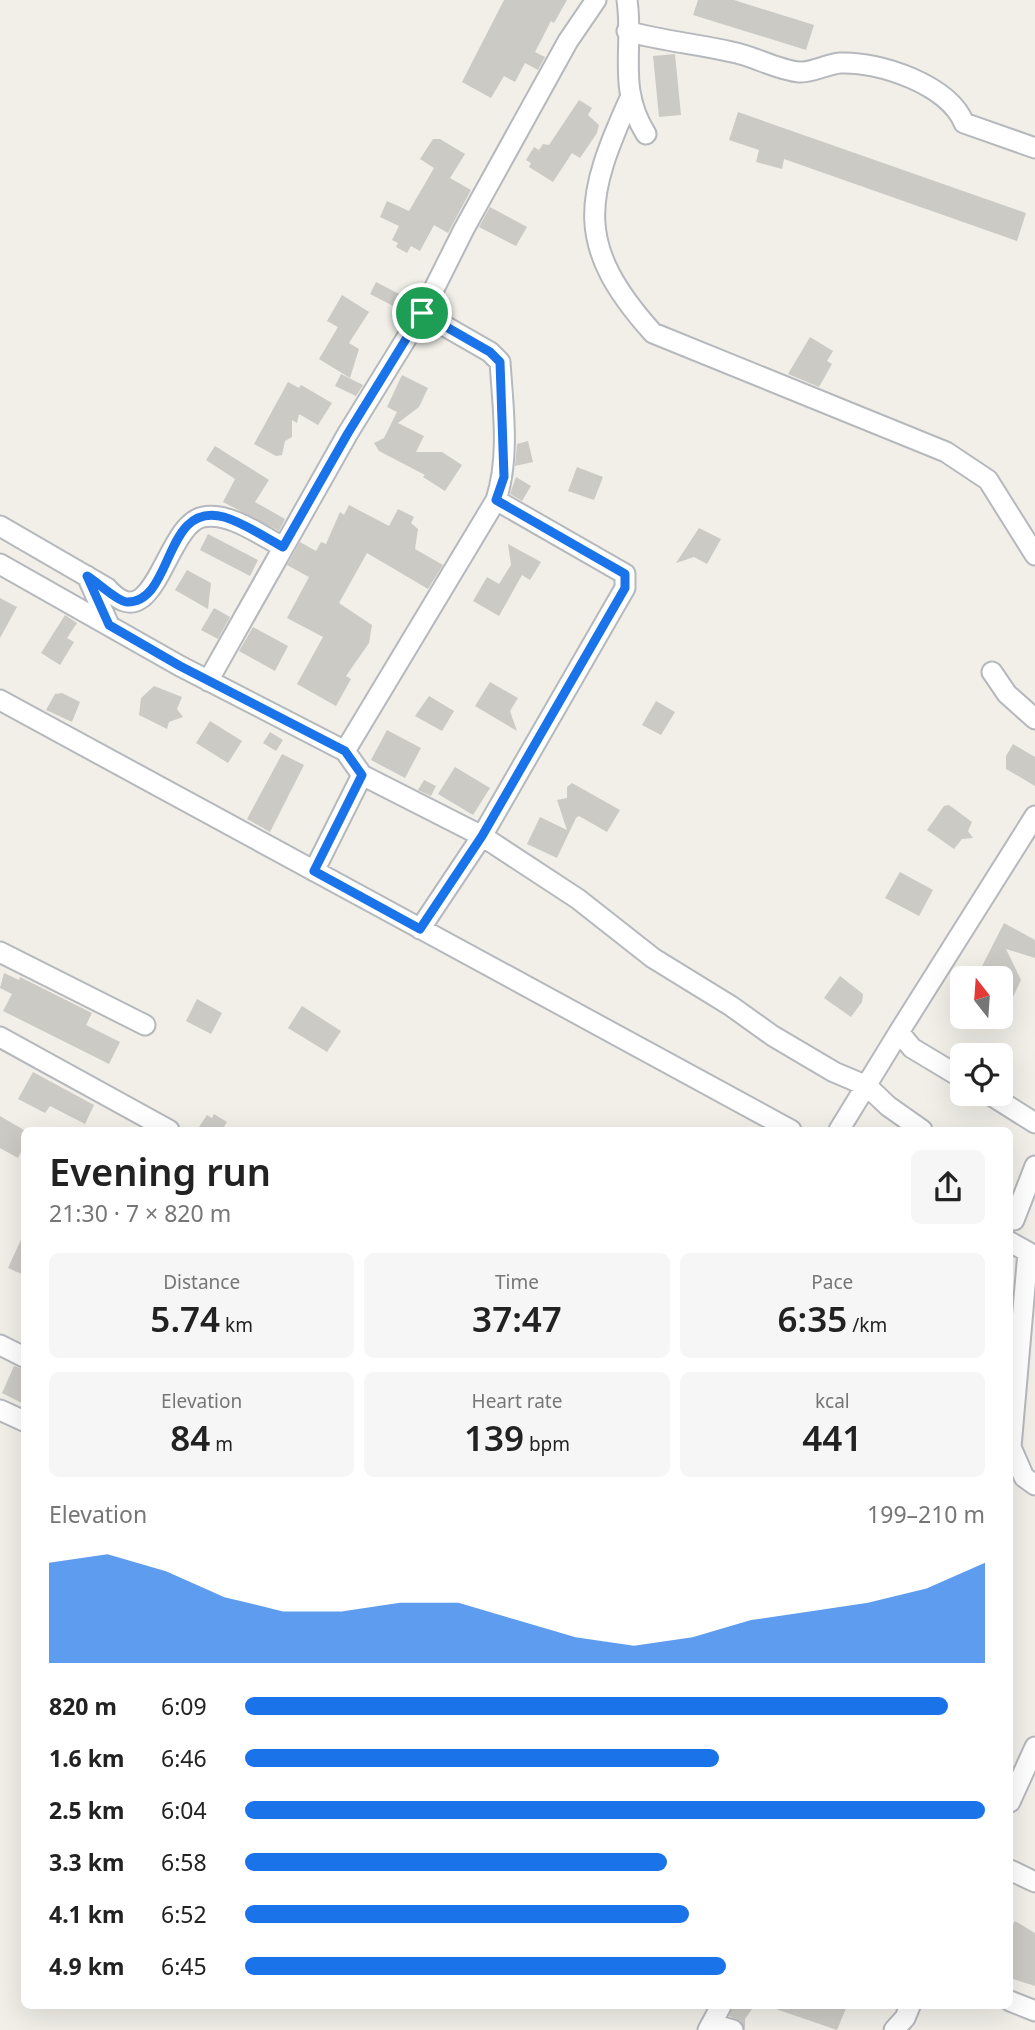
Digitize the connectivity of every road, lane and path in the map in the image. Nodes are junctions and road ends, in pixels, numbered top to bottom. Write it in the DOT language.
graph roads {
  1 [pos="596,0"];
  2 [pos="627,0"];
  3 [pos="628,31"];
  4 [pos="631,96"];
  5 [pos="646,134"];
  6 [pos="1035,148"];
  7 [pos="422,313"];
  8 [pos="496,500"];
  9 [pos="0,526"];
  10 [pos="283,547"];
  11 [pos="1035,555"];
  12 [pos="0,564"];
  13 [pos="87,576"];
  14 [pos="109,625"];
  15 [pos="992,672"];
  16 [pos="208,681"];
  17 [pos="0,700"];
  18 [pos="1035,719"];
  19 [pos="345,751"];
  20 [pos="362,775"];
  21 [pos="1035,816"];
  22 [pos="482,836"];
  23 [pos="314,871"];
  24 [pos="420,929"];
  25 [pos="0,952"];
  26 [pos="145,1025"];
  27 [pos="899,1031"];
  28 [pos="1,1041"];
  29 [pos="950,1071"];
  30 [pos="867,1086"];
  31 [pos="1008,1106"];
  32 [pos="1035,1123"];
  33 [pos="163,1127"];
  34 [pos="785,1127"];
  35 [pos="841,1127"];
  36 [pos="918,1127"];
  37 [pos="1035,1166"];
  38 [pos="1013,1216"];
  39 [pos="1013,1243"];
  40 [pos="0,1345"];
  41 [pos="21,1356"];
  42 [pos="0,1410"];
  43 [pos="21,1420"];
  44 [pos="1013,1424"];
  45 [pos="1013,1452"];
  46 [pos="1035,1485"];
  47 [pos="1035,1747"];
  48 [pos="1013,1795"];
  49 [pos="1013,1871"];
  50 [pos="1035,1882"];
  51 [pos="1013,2002"];
  52 [pos="719,2009"];
  53 [pos="909,2009"];
  54 [pos="1035,2011"];
  55 [pos="710,2027"];
  56 [pos="733,2030"];
  57 [pos="894,2030"];
  1 -- 7 [label="street"];
  2 -- 3 [label="street"];
  3 -- 4 [label="street"];
  3 -- 6 [label="street"];
  4 -- 5 [label="street"];
  4 -- 11 [label="street"];
  7 -- 8 [label="street"];
  7 -- 10 [label="street"];
  8 -- 19 [label="street"];
  8 -- 22 [label="street"];
  9 -- 13 [label="street"];
  10 -- 13 [label="street"];
  10 -- 16 [label="street"];
  12 -- 14 [label="street"];
  13 -- 14 [label="street"];
  14 -- 16 [label="street"];
  15 -- 18 [label="street"];
  16 -- 19 [label="street"];
  17 -- 23 [label="street"];
  19 -- 20 [label="street"];
  20 -- 22 [label="street"];
  20 -- 23 [label="street"];
  21 -- 27 [label="street"];
  22 -- 24 [label="street"];
  22 -- 30 [label="street"];
  23 -- 24 [label="street"];
  24 -- 34 [label="street"];
  25 -- 26 [label="street"];
  27 -- 29 [label="street"];
  27 -- 30 [label="street"];
  28 -- 33 [label="street"];
  30 -- 35 [label="street"];
  30 -- 36 [label="street"];
  31 -- 32 [label="street"];
  37 -- 38 [label="street"];
  39 -- 44 [label="street"];
  40 -- 41 [label="street"];
  42 -- 43 [label="street"];
  45 -- 46 [label="street"];
  47 -- 48 [label="street"];
  49 -- 50 [label="street"];
  51 -- 54 [label="street"];
  52 -- 55 [label="street"];
  53 -- 57 [label="street"];
  55 -- 56 [label="street"];
}
